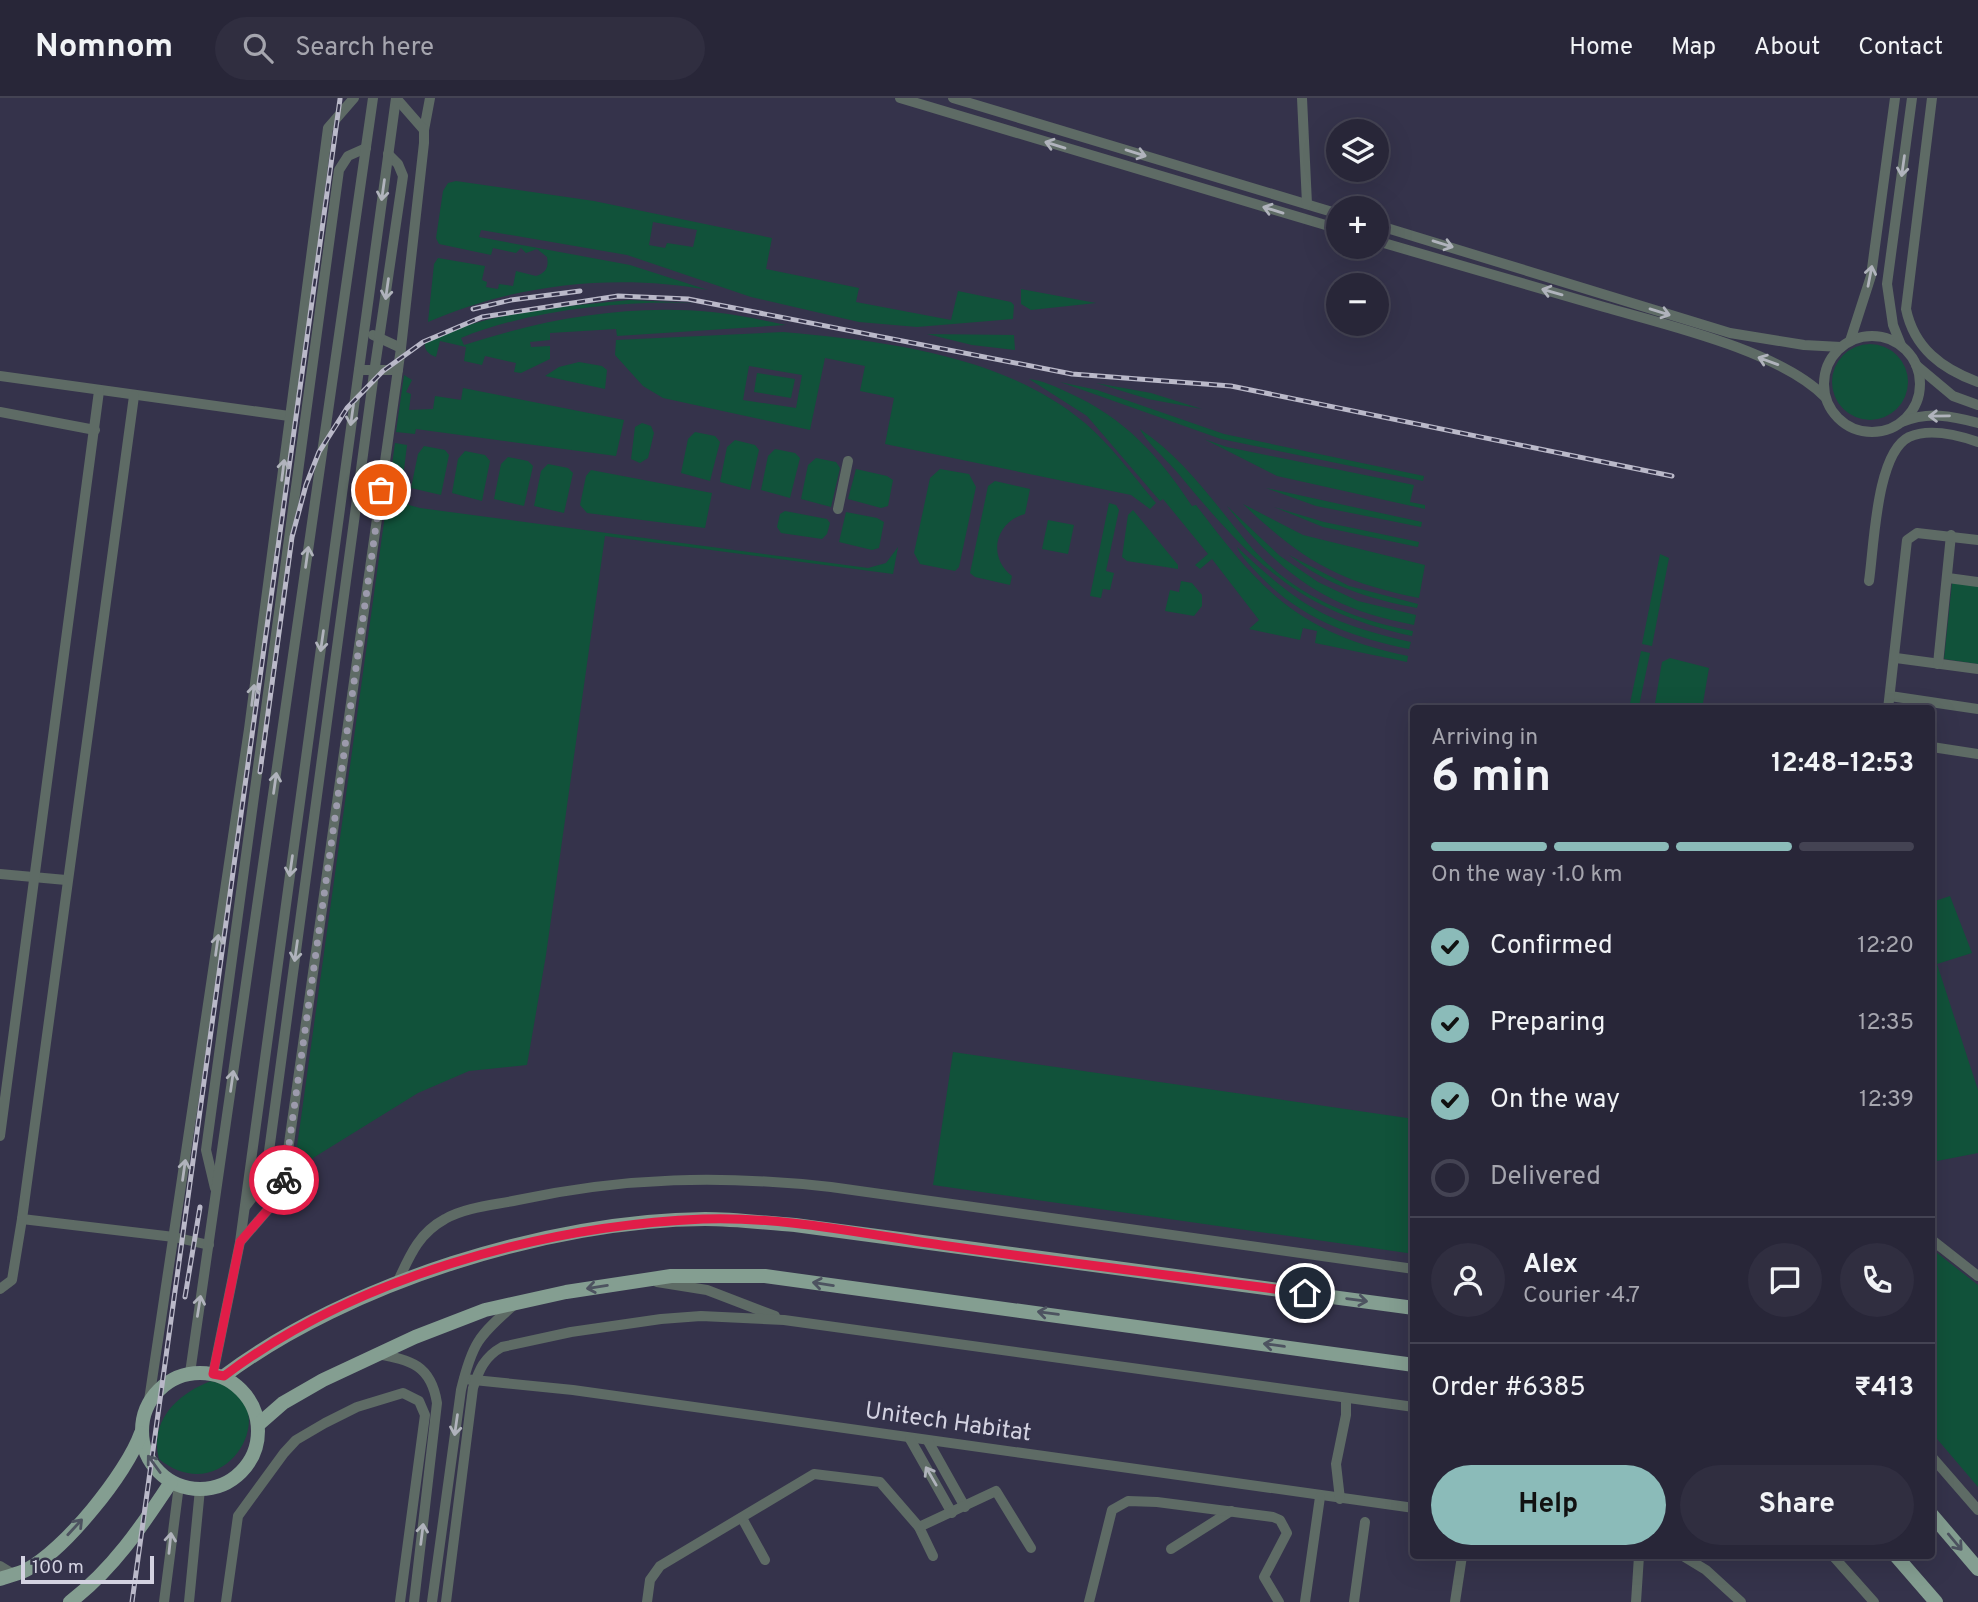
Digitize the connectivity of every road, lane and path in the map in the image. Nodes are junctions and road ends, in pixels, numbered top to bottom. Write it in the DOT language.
graph roads {
  1 [pos="354,98"];
  2 [pos="373,98"];
  3 [pos="396,98"];
  4 [pos="430,98"];
  5 [pos="900,98"];
  6 [pos="953,98"];
  7 [pos="1302,98"];
  8 [pos="1895,98"];
  9 [pos="1912,98"];
  10 [pos="1932,98"];
  11 [pos="424,131"];
  12 [pos="366,148"];
  13 [pos="388,154"];
  14 [pos="1307,204"];
  15 [pos="1326,210"];
  16 [pos="1326,225"];
  17 [pos="1389,229"];
  18 [pos="1389,244"];
  19 [pos="364,331"];
  20 [pos="379,338"];
  21 [pos="1845,344"];
  22 [pos="1901,345"];
  23 [pos="401,348"];
  24 [pos="1916,365"];
  25 [pos="359,370"];
  26 [pos="398,370"];
  27 [pos="374,371"];
  28 [pos="0,376"];
  29 [pos="1978,384"];
  30 [pos="99,391"];
  31 [pos="135,396"];
  32 [pos="1825,397"];
  33 [pos="1962,399"];
  34 [pos="1978,405"];
  35 [pos="1,412"];
  36 [pos="289,416"];
  37 [pos="1900,423"];
  38 [pos="1978,424"];
  39 [pos="0,426"];
  40 [pos="95,430"];
  41 [pos="1978,442"];
  42 [pos="848,461"];
  43 [pos="838,509"];
  44 [pos="1951,536"];
  45 [pos="1978,540"];
  46 [pos="1948,578"];
  47 [pos="1869,581"];
  48 [pos="1978,582"];
  49 [pos="1896,658"];
  50 [pos="1938,664"];
  51 [pos="1978,669"];
  52 [pos="1890,696"];
  53 [pos="1889,705"];
  54 [pos="1922,705"];
  55 [pos="1935,708"];
  56 [pos="1978,709"];
  57 [pos="1935,747"];
  58 [pos="1978,754"];
  59 [pos="0,874"];
  60 [pos="33,879"];
  61 [pos="66,880"];
  62 [pos="0,1136"];
  63 [pos="216,1190"];
  64 [pos="244,1208"];
  65 [pos="22,1219"];
  66 [pos="174,1237"];
  67 [pos="240,1242"];
  68 [pos="1935,1242"];
  69 [pos="209,1245"];
  70 [pos="1410,1268"];
  71 [pos="1978,1276"];
  72 [pos="643,1280"];
  73 [pos="398,1281"];
  74 [pos="0,1289"];
  75 [pos="516,1303"];
  76 [pos="1410,1307"];
  77 [pos="784,1320"];
  78 [pos="472,1349"];
  79 [pos="377,1354"];
  80 [pos="486,1359"];
  81 [pos="1410,1364"];
  82 [pos="190,1373"];
  83 [pos="219,1375"];
  84 [pos="470,1379"];
  85 [pos="1346,1398"];
  86 [pos="1410,1406"];
  87 [pos="148,1407"];
  88 [pos="259,1424"];
  89 [pos="142,1429"];
  90 [pos="468,1439"];
  91 [pos="910,1439"];
  92 [pos="928,1441"];
  93 [pos="1935,1460"];
  94 [pos="424,1465"];
  95 [pos="449,1479"];
  96 [pos="175,1484"];
  97 [pos="200,1489"];
  98 [pos="1320,1497"];
  99 [pos="1340,1499"];
  100 [pos="965,1507"];
  101 [pos="1410,1508"];
  102 [pos="1978,1510"];
  103 [pos="1231,1511"];
  104 [pos="952,1513"];
  105 [pos="743,1518"];
  106 [pos="1935,1519"];
  107 [pos="1365,1522"];
  108 [pos="919,1527"];
  109 [pos="1031,1548"];
  110 [pos="1171,1549"];
  111 [pos="933,1556"];
  112 [pos="1462,1559"];
  113 [pos="1639,1559"];
  114 [pos="1688,1559"];
  115 [pos="1836,1559"];
  116 [pos="1899,1559"];
  117 [pos="765,1560"];
  118 [pos="0,1566"];
  119 [pos="1978,1569"];
  120 [pos="6,1576"];
  121 [pos="70,1602"];
  122 [pos="164,1602"];
  123 [pos="189,1602"];
  124 [pos="226,1602"];
  125 [pos="400,1602"];
  126 [pos="414,1602"];
  127 [pos="432,1602"];
  128 [pos="446,1602"];
  129 [pos="647,1602"];
  130 [pos="1089,1602"];
  131 [pos="1279,1602"];
  132 [pos="1304,1602"];
  133 [pos="1354,1602"];
  134 [pos="1455,1602"];
  135 [pos="1636,1602"];
  136 [pos="1741,1602"];
  137 [pos="1874,1602"];
  138 [pos="1937,1602"];
  1 -- 36 [label="street"];
  2 -- 12 [label="street"];
  3 -- 11 [label="street"];
  3 -- 13 [label="street"];
  4 -- 11 [label="street"];
  16 -- 5 [label="street, one-way"];
  6 -- 14 [label="street, one-way"];
  7 -- 14 [label="street"];
  21 -- 8 [label="street, one-way"];
  9 -- 22 [label="street, one-way"];
  10 -- 29 [label="street"];
  11 -- 23 [label="street"];
  63 -- 12 [label="street, one-way"];
  12 -- 63 [label="street"];
  13 -- 19 [label="street, one-way"];
  13 -- 20 [label="street, one-way"];
  14 -- 15 [label="street"];
  17 -- 21 [label="street, one-way"];
  32 -- 18 [label="street, one-way"];
  19 -- 20 [label="street"];
  19 -- 25 [label="street"];
  20 -- 23 [label="street"];
  20 -- 27 [label="street"];
  21 -- 22 [label="street"];
  21 -- 32 [label="street"];
  22 -- 24 [label="street"];
  23 -- 26 [label="street"];
  24 -- 33 [label="street"];
  24 -- 37 [label="street"];
  25 -- 27 [label="street"];
  25 -- 64 [label="street, one-way"];
  26 -- 27 [label="street"];
  26 -- 67 [label="street"];
  27 -- 64 [label="street, one-way"];
  28 -- 30 [label="street"];
  29 -- 33 [label="street"];
  30 -- 31 [label="street"];
  30 -- 40 [label="street"];
  31 -- 36 [label="street"];
  31 -- 61 [label="street"];
  32 -- 37 [label="street"];
  33 -- 34 [label="street"];
  35 -- 39 [label="street"];
  35 -- 40 [label="street"];
  66 -- 36 [label="street, one-way"];
  38 -- 37 [label="street, one-way"];
  40 -- 60 [label="street"];
  41 -- 47 [label="street"];
  42 -- 43 [label="street"];
  44 -- 45 [label="street"];
  44 -- 46 [label="street"];
  44 -- 49 [label="street"];
  46 -- 48 [label="street"];
  46 -- 50 [label="street"];
  49 -- 50 [label="street"];
  49 -- 52 [label="street"];
  50 -- 51 [label="street"];
  52 -- 53 [label="street"];
  52 -- 54 [label="street"];
  55 -- 56 [label="street"];
  57 -- 58 [label="street"];
  59 -- 60 [label="street"];
  60 -- 61 [label="street"];
  60 -- 62 [label="street"];
  61 -- 65 [label="street"];
  63 -- 69 [label="street"];
  64 -- 67 [label="street"];
  65 -- 66 [label="street"];
  65 -- 74 [label="street"];
  66 -- 69 [label="street"];
  66 -- 87 [label="street"];
  67 -- 83 [label="street"];
  68 -- 71 [label="street"];
  82 -- 69 [label="street, one-way"];
  70 -- 73 [label="street"];
  72 -- 75 [label="main road, one-way"];
  72 -- 77 [label="street"];
  81 -- 72 [label="main road, one-way"];
  73 -- 76 [label="main road, one-way"];
  73 -- 83 [label="main road"];
  75 -- 78 [label="street"];
  75 -- 79 [label="main road"];
  77 -- 80 [label="street"];
  77 -- 85 [label="street"];
  78 -- 80 [label="street"];
  78 -- 84 [label="street"];
  79 -- 88 [label="main road"];
  79 -- 94 [label="street"];
  80 -- 84 [label="street"];
  82 -- 83 [label="main road"];
  82 -- 87 [label="main road"];
  83 -- 88 [label="main road"];
  84 -- 90 [label="street"];
  84 -- 91 [label="street, Unitech Habitat"];
  84 -- 95 [label="street, one-way"];
  85 -- 86 [label="street"];
  85 -- 99 [label="street"];
  87 -- 89 [label="main road"];
  88 -- 97 [label="main road"];
  96 -- 89 [label="main road, one-way"];
  120 -- 89 [label="main road, one-way"];
  90 -- 95 [label="street"];
  90 -- 128 [label="street"];
  91 -- 92 [label="street, Unitech Habitat"];
  104 -- 91 [label="street, one-way"];
  92 -- 98 [label="street, Unitech Habitat"];
  92 -- 100 [label="street"];
  93 -- 102 [label="street"];
  94 -- 124 [label="street"];
  94 -- 125 [label="street"];
  126 -- 94 [label="street, one-way"];
  95 -- 127 [label="street"];
  96 -- 97 [label="main road"];
  96 -- 121 [label="main road"];
  122 -- 96 [label="street, one-way"];
  97 -- 123 [label="street"];
  98 -- 99 [label="street, Unitech Habitat"];
  98 -- 132 [label="street"];
  99 -- 101 [label="street, Unitech Habitat"];
  100 -- 104 [label="street"];
  100 -- 109 [label="street"];
  103 -- 110 [label="street"];
  103 -- 130 [label="street"];
  103 -- 131 [label="street"];
  104 -- 108 [label="street"];
  105 -- 108 [label="street"];
  105 -- 117 [label="street"];
  105 -- 129 [label="street"];
  106 -- 119 [label="main road, one-way"];
  107 -- 133 [label="street"];
  108 -- 111 [label="street"];
  112 -- 134 [label="street"];
  113 -- 135 [label="street"];
  114 -- 136 [label="street"];
  115 -- 137 [label="street"];
  116 -- 138 [label="main road"];
  118 -- 120 [label="street"];
}
